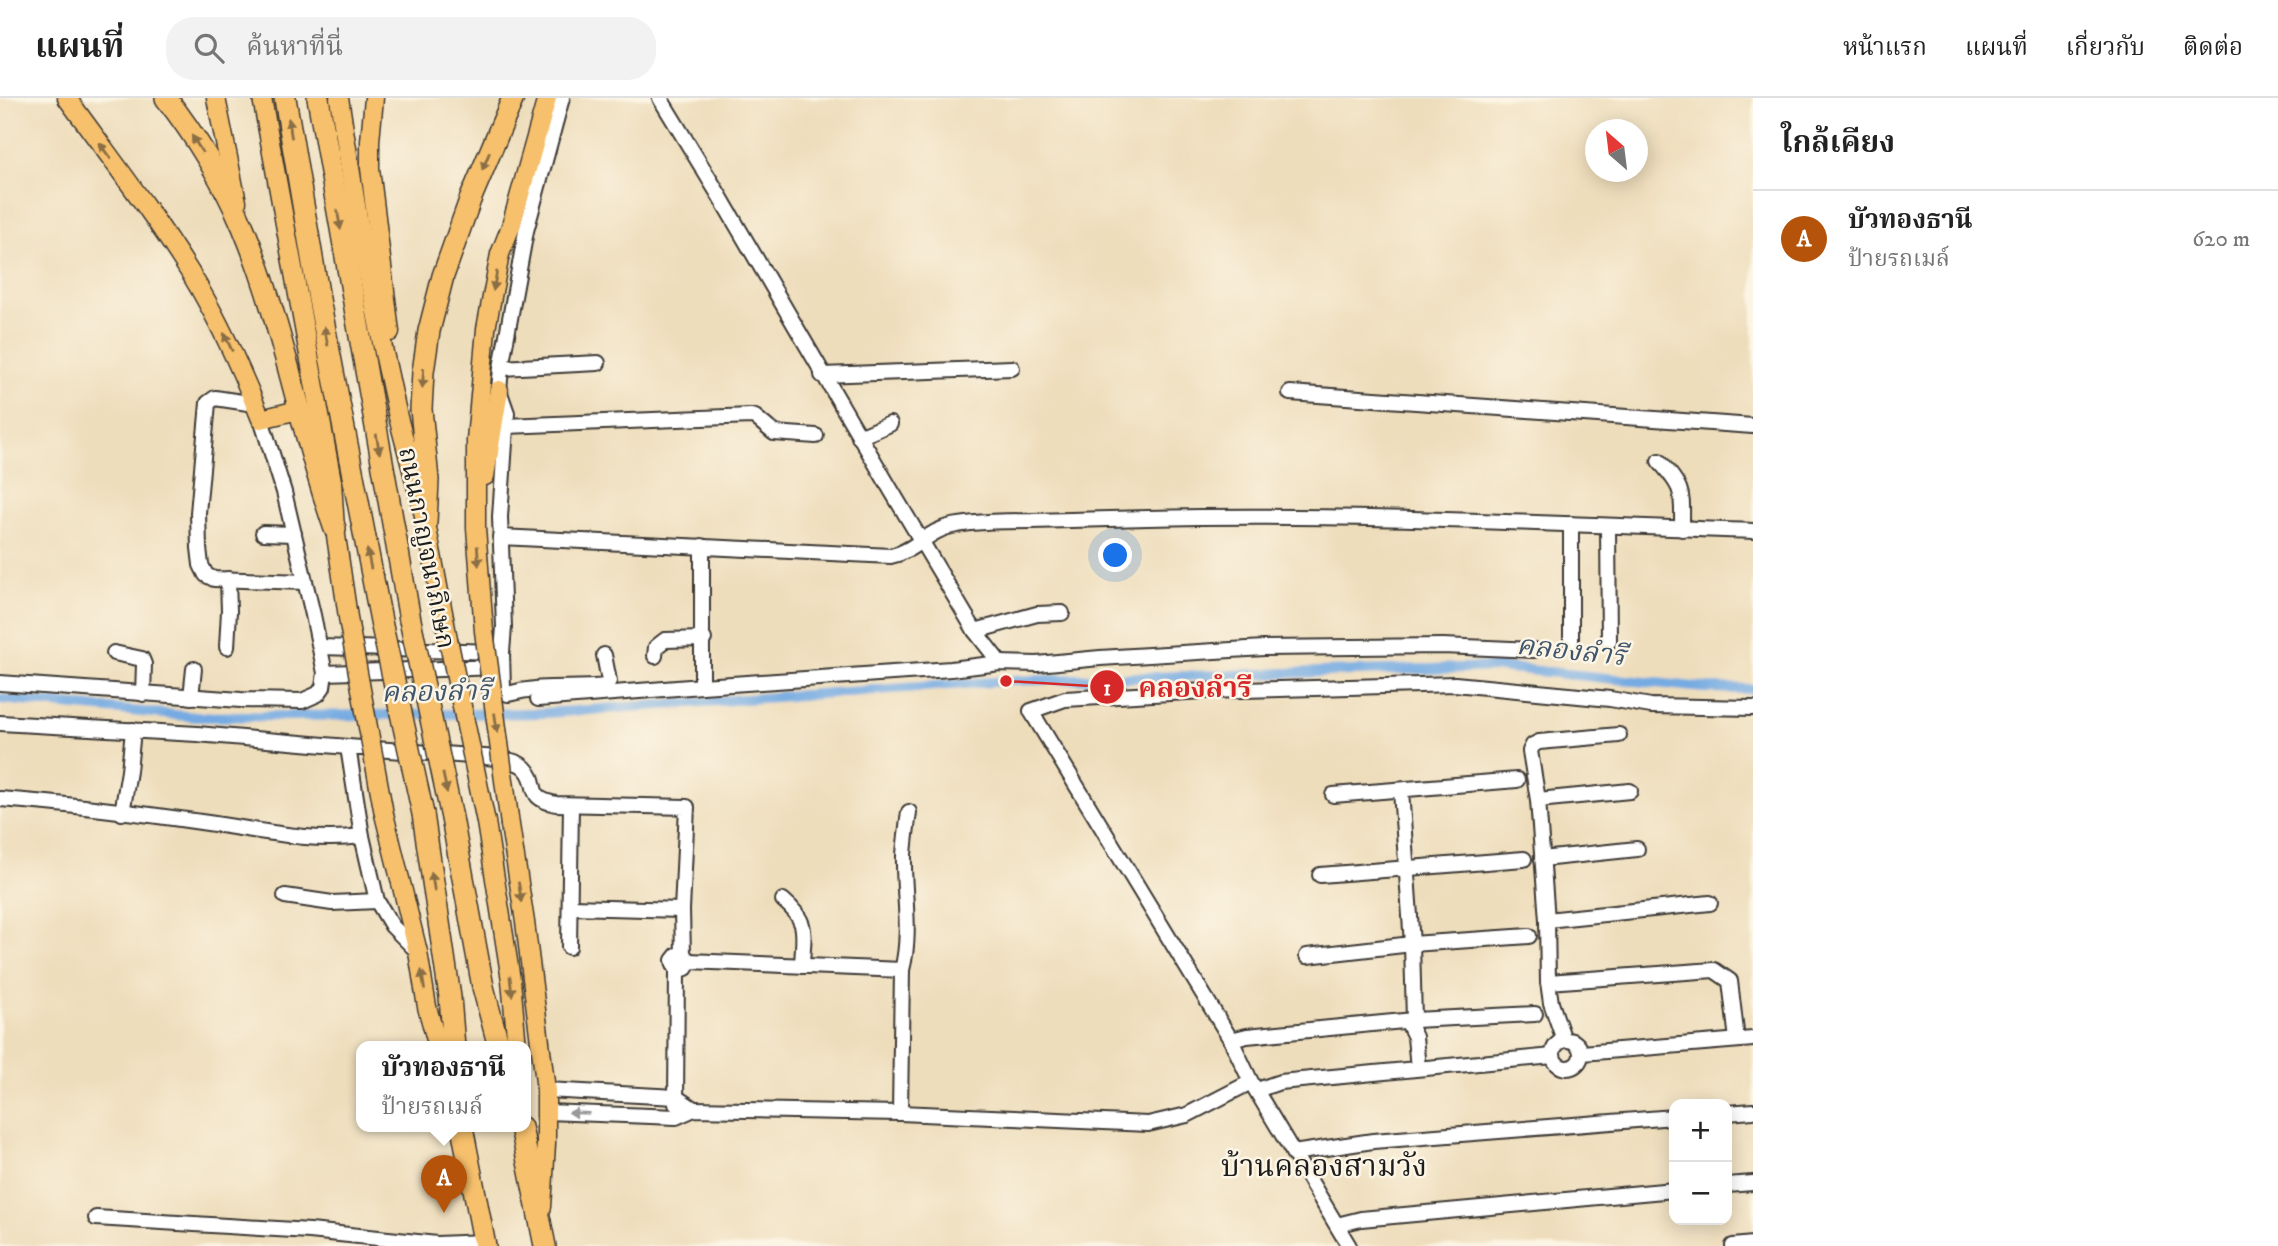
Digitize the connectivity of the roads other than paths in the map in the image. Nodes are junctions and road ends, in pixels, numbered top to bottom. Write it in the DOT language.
graph roads {
  1 [pos="67,98"];
  2 [pos="166,98"];
  3 [pos="216,98"];
  4 [pos="262,98"];
  5 [pos="285,98"];
  6 [pos="318,98"];
  7 [pos="340,98"];
  8 [pos="374,98"];
  9 [pos="513,98"];
  10 [pos="536,98"];
  11 [pos="547,98"];
  12 [pos="562,98"];
  13 [pos="660,98"];
  14 [pos="337,150"];
  15 [pos="242,225"];
  16 [pos="500,254"];
  17 [pos="598,363"];
  18 [pos="501,368"];
  19 [pos="1012,368"];
  20 [pos="822,375"];
  21 [pos="391,377"];
  22 [pos="499,390"];
  23 [pos="1290,393"];
  24 [pos="298,410"];
  25 [pos="258,412"];
  26 [pos="890,424"];
  27 [pos="506,426"];
  28 [pos="1753,426"];
  29 [pos="866,434"];
  30 [pos="816,436"];
  31 [pos="1659,461"];
  32 [pos="426,523"];
  33 [pos="1571,524"];
  34 [pos="1608,526"];
  35 [pos="476,528"];
  36 [pos="335,529"];
  37 [pos="1682,529"];
  38 [pos="1753,531"];
  39 [pos="263,533"];
  40 [pos="294,534"];
  41 [pos="500,537"];
  42 [pos="924,540"];
  43 [pos="702,546"];
  44 [pos="228,579"];
  45 [pos="305,582"];
  46 [pos="1062,612"];
  47 [pos="975,631"];
  48 [pos="704,639"];
  49 [pos="1609,641"];
  50 [pos="1571,642"];
  51 [pos="227,647"];
  52 [pos="320,647"];
  53 [pos="1534,650"];
  54 [pos="114,653"];
  55 [pos="604,655"];
  56 [pos="655,656"];
  57 [pos="502,659"];
  58 [pos="1000,663"];
  59 [pos="194,668"];
  60 [pos="325,673"];
  61 [pos="0,683"];
  62 [pos="702,686"];
  63 [pos="143,694"];
  64 [pos="191,697"];
  65 [pos="538,699"];
  66 [pos="1753,708"];
  67 [pos="0,723"];
  68 [pos="132,730"];
  69 [pos="1619,735"];
  70 [pos="339,746"];
  71 [pos="1517,780"];
  72 [pos="1401,791"];
  73 [pos="1630,792"];
  74 [pos="1333,795"];
  75 [pos="0,799"];
  76 [pos="1538,800"];
  77 [pos="571,805"];
  78 [pos="909,812"];
  79 [pos="122,813"];
  80 [pos="362,836"];
  81 [pos="1637,849"];
  82 [pos="1524,859"];
  83 [pos="1542,859"];
  84 [pos="1406,869"];
  85 [pos="1320,875"];
  86 [pos="285,896"];
  87 [pos="783,900"];
  88 [pos="377,901"];
  89 [pos="1710,903"];
  90 [pos="571,907"];
  91 [pos="682,910"];
  92 [pos="1547,920"];
  93 [pos="1529,936"];
  94 [pos="1412,944"];
  95 [pos="569,947"];
  96 [pos="418,952"];
  97 [pos="1307,956"];
  98 [pos="683,961"];
  99 [pos="802,966"];
  100 [pos="902,970"];
  101 [pos="1548,982"];
  102 [pos="1535,1014"];
  103 [pos="1414,1020"];
  104 [pos="1753,1039"];
  105 [pos="1231,1040"];
  106 [pos="1564,1040"];
  107 [pos="1737,1040"];
  108 [pos="436,1041"];
  109 [pos="454,1041"];
  110 [pos="497,1041"];
  111 [pos="516,1041"];
  112 [pos="1582,1053"];
  113 [pos="1553,1056"];
  114 [pos="1418,1068"];
  115 [pos="1254,1086"];
  116 [pos="546,1090"];
  117 [pos="621,1094"];
  118 [pos="676,1097"];
  119 [pos="694,1109"];
  120 [pos="1753,1111"];
  121 [pos="547,1112"];
  122 [pos="900,1112"];
  123 [pos="1732,1113"];
  124 [pos="621,1115"];
  125 [pos="676,1117"];
  126 [pos="1669,1117"];
  127 [pos="463,1132"];
  128 [pos="523,1132"];
  129 [pos="1293,1153"];
  130 [pos="1753,1183"];
  131 [pos="1732,1185"];
  132 [pos="1669,1190"];
  133 [pos="96,1218"];
  134 [pos="541,1222"];
  135 [pos="1337,1225"];
  136 [pos="485,1244"];
  137 [pos="1753,1244"];
  138 [pos="545,1246"];
  139 [pos="1349,1246"];
  140 [pos="1733,1246"];
  25 -- 1 [label="main road, one-way"];
  15 -- 2 [label="highway, one-way"];
  3 -- 15 [label="main road"];
  4 -- 36 [label="main road"];
  109 -- 5 [label="highway, one-way, bridge"];
  6 -- 14 [label="highway, ถนนกาญจนาภิเษก"];
  7 -- 14 [label="main road"];
  8 -- 21 [label="main road"];
  9 -- 32 [label="highway, one-way"];
  10 -- 16 [label="main road"];
  11 -- 16 [label="main road"];
  12 -- 18 [label="street"];
  13 -- 20 [label="street"];
  14 -- 21 [label="main road"];
  14 -- 110 [label="highway, ถนนกาญจนาภิเษก, one-way, bridge"];
  15 -- 24 [label="highway"];
  16 -- 35 [label="main road, one-way"];
  17 -- 18 [label="street"];
  18 -- 22 [label="street"];
  19 -- 20 [label="street"];
  20 -- 29 [label="street"];
  21 -- 32 [label="main road"];
  22 -- 27 [label="street"];
  22 -- 35 [label="main road"];
  23 -- 28 [label="street"];
  24 -- 25 [label="main road"];
  24 -- 36 [label="highway"];
  25 -- 40 [label="street"];
  25 -- 44 [label="street"];
  26 -- 29 [label="street"];
  27 -- 30 [label="street"];
  27 -- 41 [label="street"];
  29 -- 42 [label="street"];
  31 -- 37 [label="street"];
  32 -- 111 [label="main road, one-way, bridge"];
  33 -- 34 [label="street"];
  33 -- 42 [label="street"];
  33 -- 50 [label="street"];
  34 -- 37 [label="street"];
  34 -- 49 [label="street"];
  35 -- 116 [label="main road, one-way, bridge"];
  36 -- 96 [label="main road, bridge"];
  37 -- 38 [label="street"];
  39 -- 40 [label="street"];
  40 -- 45 [label="street"];
  41 -- 43 [label="street"];
  41 -- 57 [label="street"];
  42 -- 43 [label="street"];
  42 -- 47 [label="street"];
  43 -- 48 [label="street"];
  44 -- 45 [label="street"];
  44 -- 51 [label="street"];
  45 -- 52 [label="street"];
  46 -- 47 [label="street"];
  47 -- 58 [label="street"];
  48 -- 56 [label="street"];
  48 -- 62 [label="street"];
  52 -- 57 [label="street"];
  52 -- 60 [label="street"];
  53 -- 58 [label="street"];
  54 -- 63 [label="street"];
  55 -- 57 [label="street"];
  57 -- 60 [label="street"];
  58 -- 62 [label="street"];
  59 -- 64 [label="street"];
  60 -- 64 [label="street"];
  61 -- 63 [label="street"];
  62 -- 65 [label="street"];
  63 -- 64 [label="street"];
  66 -- 105 [label="street"];
  67 -- 68 [label="street"];
  68 -- 70 [label="street"];
  68 -- 79 [label="street"];
  69 -- 76 [label="street"];
  70 -- 77 [label="street"];
  70 -- 80 [label="street"];
  71 -- 72 [label="street"];
  72 -- 74 [label="street"];
  72 -- 84 [label="street"];
  73 -- 76 [label="street"];
  75 -- 79 [label="street"];
  76 -- 83 [label="street"];
  77 -- 90 [label="street"];
  77 -- 91 [label="street"];
  78 -- 100 [label="street"];
  79 -- 80 [label="street"];
  80 -- 88 [label="street"];
  81 -- 83 [label="street"];
  82 -- 84 [label="street"];
  83 -- 92 [label="street"];
  84 -- 85 [label="street"];
  84 -- 94 [label="street"];
  86 -- 88 [label="street"];
  87 -- 99 [label="street"];
  88 -- 96 [label="street"];
  89 -- 92 [label="street"];
  90 -- 91 [label="street"];
  90 -- 95 [label="street"];
  91 -- 98 [label="street"];
  92 -- 101 [label="street"];
  93 -- 94 [label="street"];
  94 -- 97 [label="street"];
  94 -- 103 [label="street"];
  108 -- 96 [label="main road, one-way"];
  98 -- 99 [label="street"];
  98 -- 118 [label="street"];
  99 -- 100 [label="street"];
  100 -- 122 [label="street"];
  101 -- 106 [label="street"];
  101 -- 107 [label="street"];
  102 -- 103 [label="street"];
  103 -- 105 [label="street"];
  103 -- 114 [label="street"];
  104 -- 107 [label="street"];
  105 -- 115 [label="street"];
  106 -- 112 [label="street"];
  106 -- 113 [label="street"];
  107 -- 112 [label="street"];
  112 -- 113 [label="street"];
  113 -- 114 [label="street"];
  114 -- 115 [label="street"];
  115 -- 122 [label="street"];
  115 -- 129 [label="street"];
  116 -- 117 [label="street"];
  116 -- 121 [label="main road"];
  117 -- 118 [label="street"];
  117 -- 124 [label="street"];
  118 -- 119 [label="street"];
  118 -- 125 [label="street"];
  119 -- 122 [label="street"];
  119 -- 125 [label="street"];
  120 -- 123 [label="street"];
  124 -- 121 [label="street, one-way"];
  121 -- 134 [label="main road"];
  124 -- 125 [label="street"];
  126 -- 129 [label="street"];
  127 -- 136 [label="highway"];
  128 -- 134 [label="highway"];
  129 -- 135 [label="street"];
  130 -- 131 [label="street"];
  132 -- 135 [label="street"];
  133 -- 136 [label="street"];
  134 -- 138 [label="highway"];
  135 -- 139 [label="street"];
  137 -- 140 [label="street"];
}
